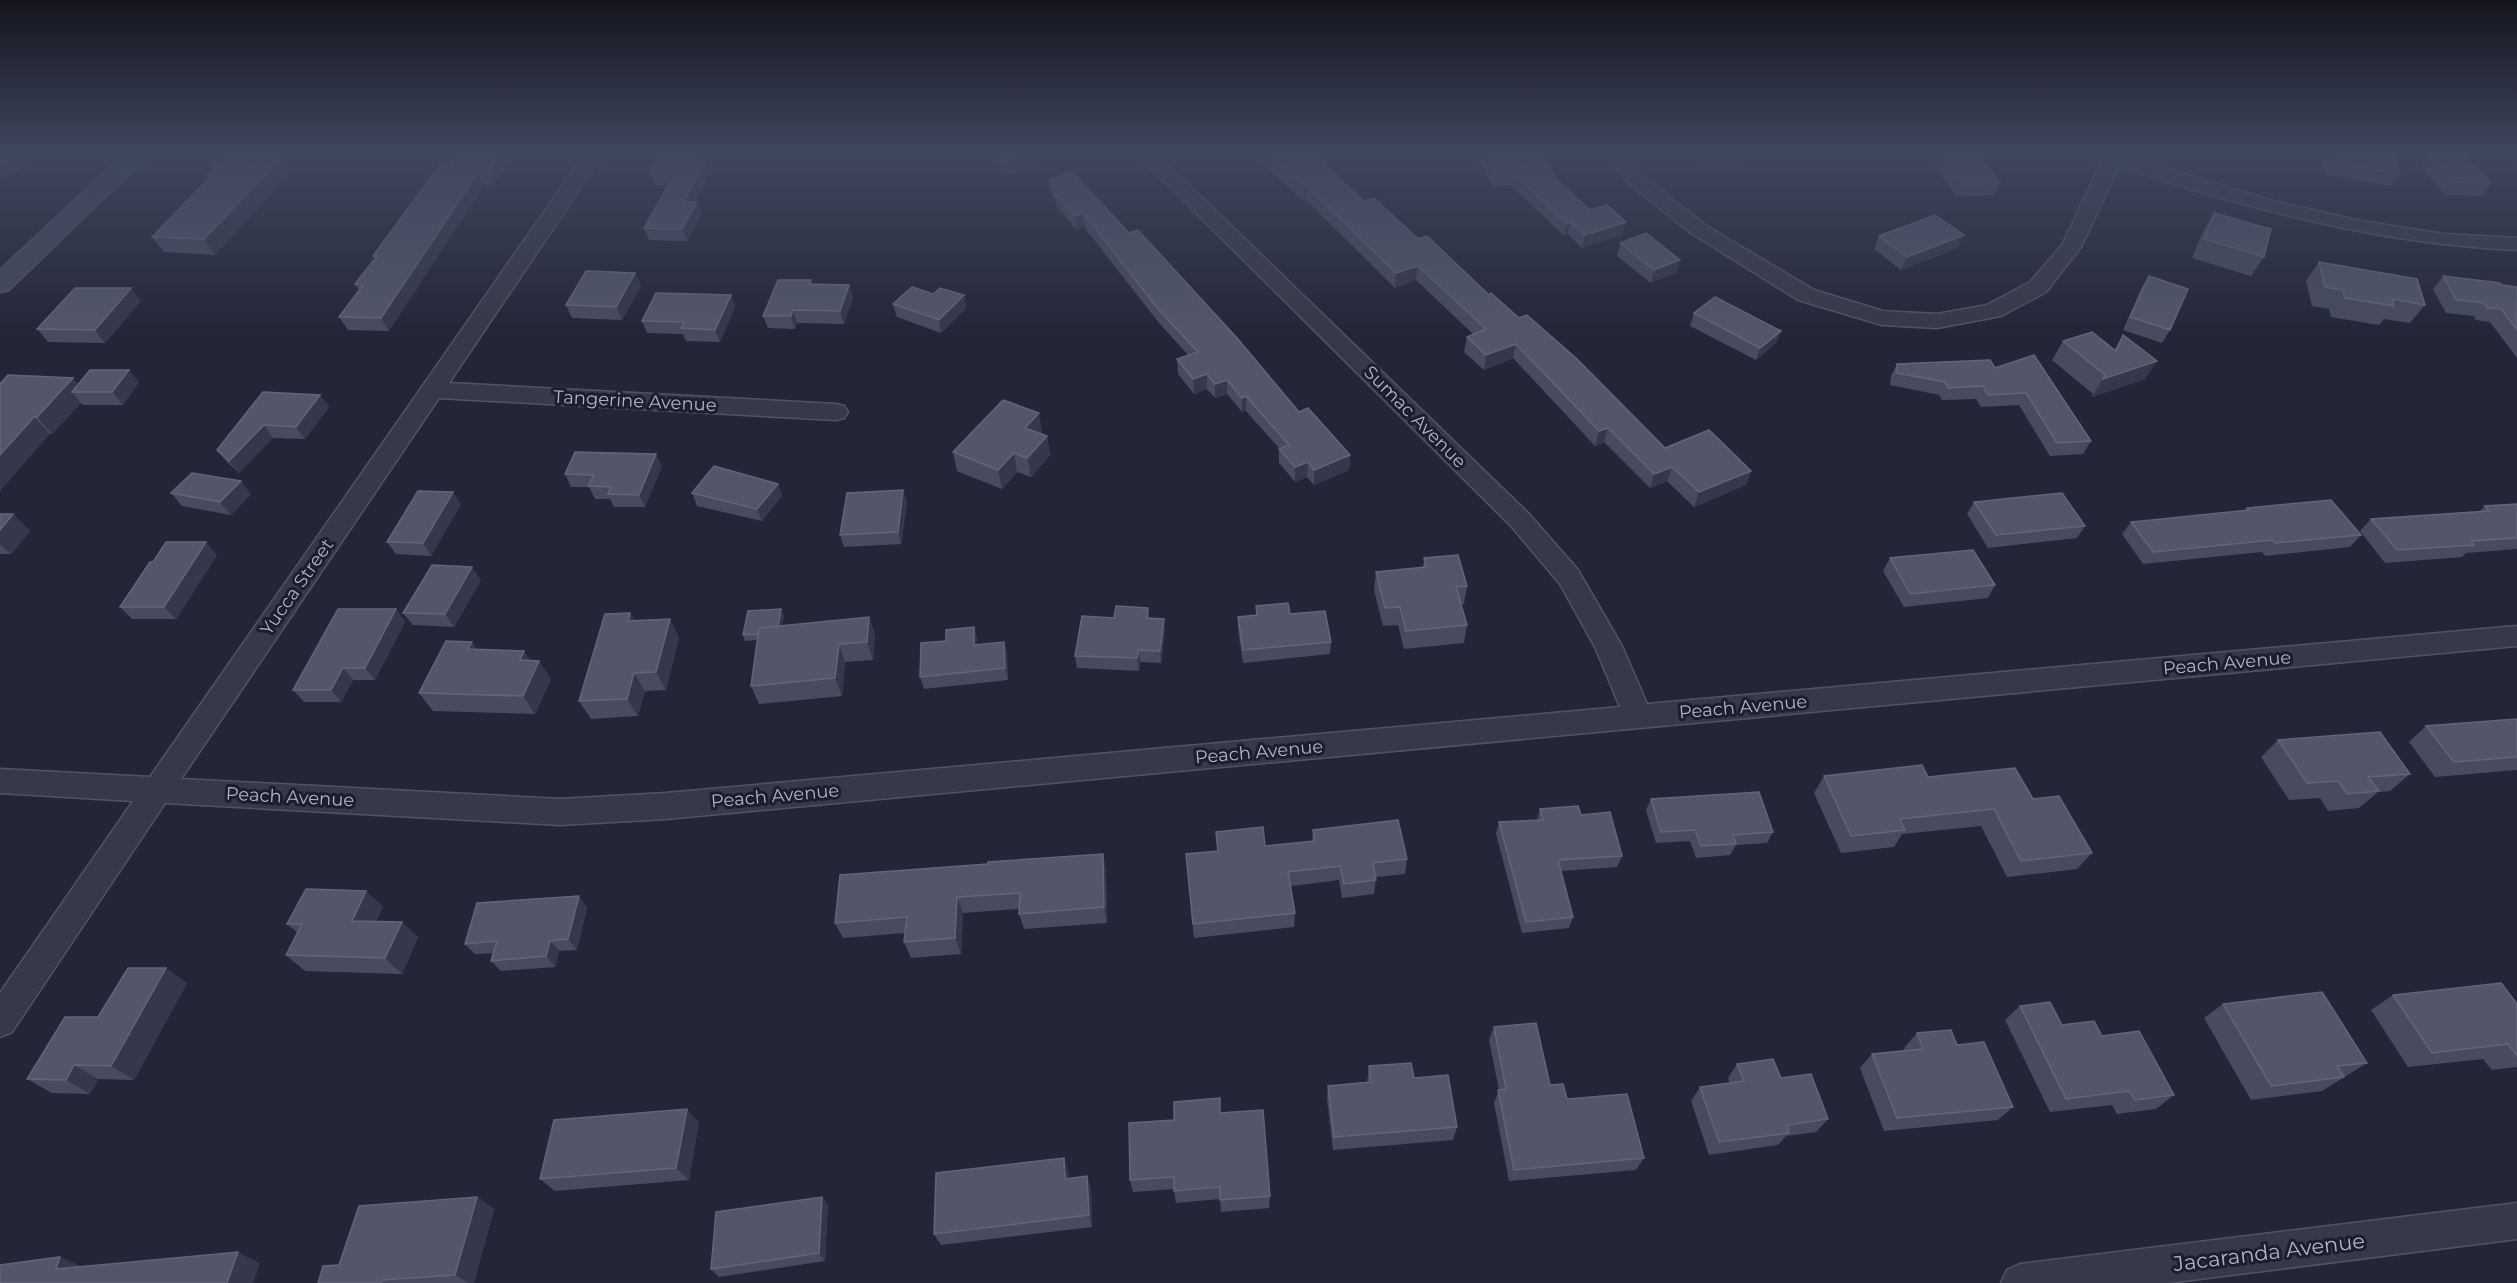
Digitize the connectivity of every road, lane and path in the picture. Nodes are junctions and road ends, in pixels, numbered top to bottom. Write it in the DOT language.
graph roads {
  1 [pos="75,213"];
  2 [pos="554,213"];
  3 [pos="1206,213"];
  4 [pos="1678,213"];
  5 [pos="2083,213"];
  6 [pos="2303,213"];
  7 [pos="2517,244"];
  8 [pos="0,284"];
  9 [pos="434,390"];
  10 [pos="836,412"];
  11 [pos="2517,636"];
  12 [pos="1638,717"];
  13 [pos="0,781"];
  14 [pos="156,790"];
  15 [pos="0,1021"];
  16 [pos="2517,1221"];
  17 [pos="2020,1283"];
  1 -- 8 [label="main road"];
  2 -- 9 [label="street, Yucca Street"];
  3 -- 12 [label="street, Sumac Avenue"];
  4 -- 5 [label="street"];
  6 -- 7 [label="street"];
  9 -- 10 [label="street, Tangerine Avenue"];
  9 -- 14 [label="street, Yucca Street"];
  11 -- 12 [label="street, Peach Avenue"];
  12 -- 14 [label="street, Peach Avenue"];
  13 -- 14 [label="street, Peach Avenue"];
  14 -- 15 [label="street, Yucca Street"];
  16 -- 17 [label="street, Jacaranda Avenue"];
}
